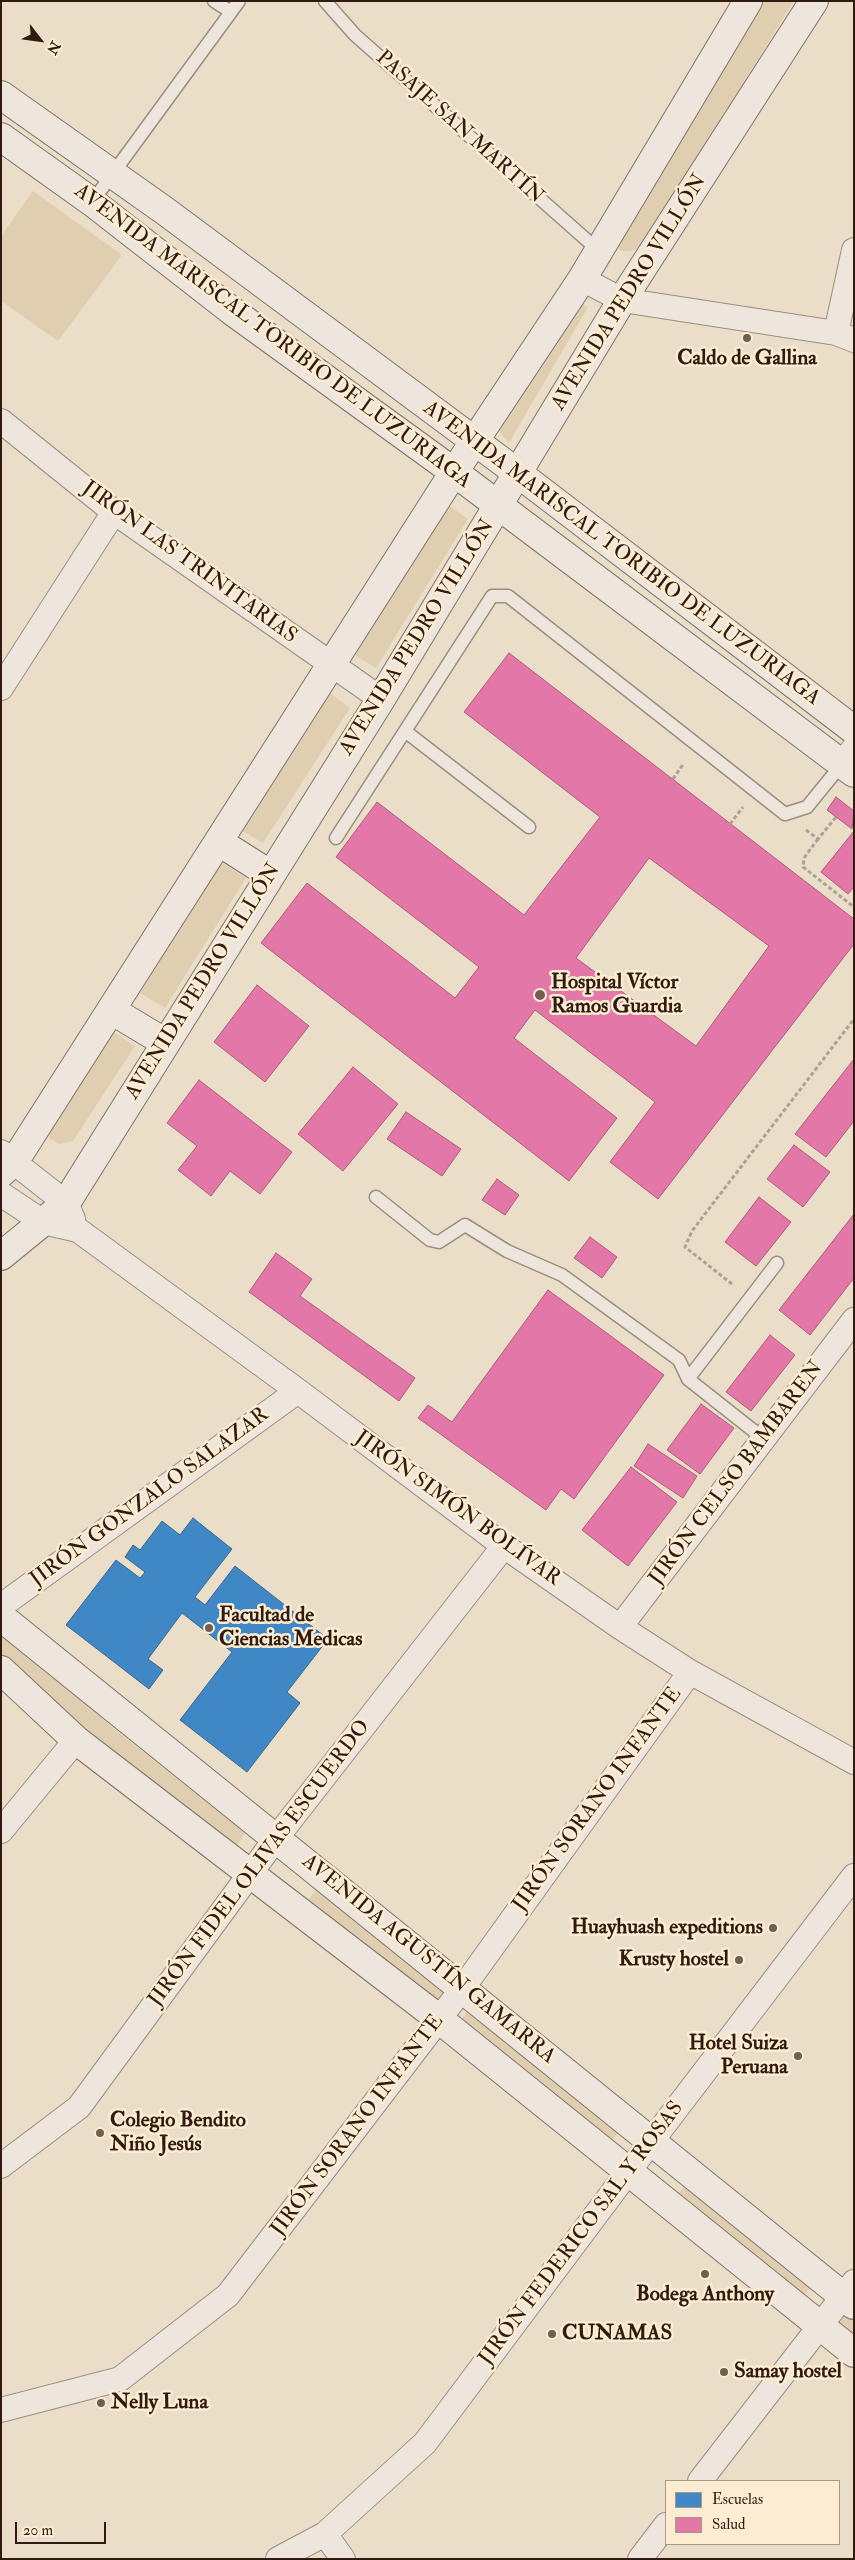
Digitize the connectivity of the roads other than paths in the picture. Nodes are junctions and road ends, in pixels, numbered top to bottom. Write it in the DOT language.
graph roads {
  1 [pos="214,1"];
  2 [pos="325,1"];
  3 [pos="748,1"];
  4 [pos="814,1"];
  5 [pos="235,6"];
  6 [pos="1,95"];
  7 [pos="1,137"];
  8 [pos="112,173"];
  9 [pos="92,202"];
  10 [pos="165,211"];
  11 [pos="143,242"];
  12 [pos="598,250"];
  13 [pos="854,250"];
  14 [pos="255,277"];
  15 [pos="582,280"];
  16 [pos="622,300"];
  17 [pos="232,311"];
  18 [pos="845,337"];
  19 [pos="1,422"];
  20 [pos="474,442"];
  21 [pos="454,472"];
  22 [pos="519,474"];
  23 [pos="499,506"];
  24 [pos="114,512"];
  25 [pos="332,665"];
  26 [pos="1,688"];
  27 [pos="381,699"];
  28 [pos="854,730"];
  29 [pos="405,731"];
  30 [pos="850,762"];
  31 [pos="530,827"];
  32 [pos="336,838"];
  33 [pos="219,842"];
  34 [pos="271,875"];
  35 [pos="111,1010"];
  36 [pos="166,1043"];
  37 [pos="6,1162"];
  38 [pos="1,1194"];
  39 [pos="376,1197"];
  40 [pos="66,1203"];
  41 [pos="43,1222"];
  42 [pos="78,1230"];
  43 [pos="1,1256"];
  44 [pos="777,1263"];
  45 [pos="854,1320"];
  46 [pos="688,1379"];
  47 [pos="298,1390"];
  48 [pos="764,1439"];
  49 [pos="504,1546"];
  50 [pos="1,1606"];
  51 [pos="1,1616"];
  52 [pos="620,1627"];
  53 [pos="1,1670"];
  54 [pos="690,1672"];
  55 [pos="76,1740"];
  56 [pos="854,1762"];
  57 [pos="1,1831"];
  58 [pos="277,1837"];
  59 [pos="250,1873"];
  60 [pos="854,1876"];
  61 [pos="462,1989"];
  62 [pos="439,2020"];
  63 [pos="651,2142"];
  64 [pos="1,2166"];
  65 [pos="628,2172"];
  66 [pos="850,2295"];
  67 [pos="820,2326"];
  68 [pos="854,2353"];
  69 [pos="1,2410"];
  70 [pos="701,2480"];
  71 [pos="665,2526"];
  72 [pos="325,2534"];
  73 [pos="278,2559"];
  74 [pos="343,2559"];
  75 [pos="640,2559"];
  1 -- 5 [label="lane"];
  2 -- 12 [label="lane, PASAJE SAN MARTÍN"];
  3 -- 12 [label="main road"];
  4 -- 16 [label="main road, AVENIDA PEDRO VILLÓN"];
  5 -- 8 [label="lane"];
  6 -- 8 [label="main road, AVENIDA MARISCAL TORIBIO DE LUZURIAGA"];
  7 -- 9 [label="main road, AVENIDA MARISCAL TORIBIO DE LUZURIAGA"];
  8 -- 9 [label="lane"];
  8 -- 10 [label="main road, AVENIDA MARISCAL TORIBIO DE LUZURIAGA"];
  9 -- 11 [label="main road, AVENIDA MARISCAL TORIBIO DE LUZURIAGA"];
  10 -- 11 [label="main road"];
  10 -- 14 [label="main road, AVENIDA MARISCAL TORIBIO DE LUZURIAGA"];
  11 -- 17 [label="main road, AVENIDA MARISCAL TORIBIO DE LUZURIAGA"];
  12 -- 15 [label="main road"];
  13 -- 18 [label="street"];
  14 -- 17 [label="main road"];
  14 -- 20 [label="main road, AVENIDA MARISCAL TORIBIO DE LUZURIAGA"];
  15 -- 16 [label="street"];
  15 -- 20 [label="main road"];
  16 -- 18 [label="street"];
  16 -- 22 [label="main road, AVENIDA PEDRO VILLÓN"];
  17 -- 21 [label="main road, AVENIDA MARISCAL TORIBIO DE LUZURIAGA"];
  19 -- 24 [label="street, JIRÓN LAS TRINITARIAS"];
  20 -- 21 [label="main road"];
  20 -- 22 [label="main road, AVENIDA MARISCAL TORIBIO DE LUZURIAGA"];
  21 -- 23 [label="main road, AVENIDA MARISCAL TORIBIO DE LUZURIAGA"];
  21 -- 25 [label="main road"];
  22 -- 23 [label="main road, AVENIDA PEDRO VILLÓN"];
  22 -- 28 [label="main road, AVENIDA MARISCAL TORIBIO DE LUZURIAGA"];
  23 -- 27 [label="main road, AVENIDA PEDRO VILLÓN"];
  23 -- 30 [label="main road, AVENIDA MARISCAL TORIBIO DE LUZURIAGA"];
  24 -- 25 [label="street, JIRÓN LAS TRINITARIAS"];
  24 -- 26 [label="street"];
  25 -- 27 [label="street, JIRÓN LAS TRINITARIAS"];
  25 -- 33 [label="main road"];
  27 -- 34 [label="main road, AVENIDA PEDRO VILLÓN"];
  29 -- 30 [label="lane"];
  29 -- 31 [label="lane"];
  29 -- 32 [label="lane"];
  33 -- 34 [label="main road"];
  33 -- 35 [label="main road"];
  34 -- 36 [label="main road, AVENIDA PEDRO VILLÓN"];
  35 -- 36 [label="main road"];
  35 -- 37 [label="main road"];
  36 -- 40 [label="main road, AVENIDA PEDRO VILLÓN"];
  37 -- 40 [label="street"];
  38 -- 41 [label="street, JIRÓN SIMÓN BOLÍVAR"];
  39 -- 46 [label="lane"];
  40 -- 41 [label="main road, AVENIDA PEDRO VILLÓN"];
  40 -- 42 [label="street"];
  41 -- 42 [label="street, JIRÓN SIMÓN BOLÍVAR"];
  41 -- 43 [label="main road, AVENIDA PEDRO VILLÓN"];
  42 -- 47 [label="street, JIRÓN SIMÓN BOLÍVAR"];
  44 -- 46 [label="lane"];
  45 -- 48 [label="street, JIRÓN CELSO BAMBAREN"];
  46 -- 48 [label="lane"];
  47 -- 49 [label="street, JIRÓN SIMÓN BOLÍVAR"];
  47 -- 50 [label="street, JIRÓN GONZALO SALAZAR"];
  48 -- 52 [label="street, JIRÓN CELSO BAMBAREN"];
  49 -- 52 [label="street, JIRÓN SIMÓN BOLÍVAR"];
  49 -- 58 [label="street, JIRÓN FIDEL OLIVAS ESCUERDO"];
  51 -- 58 [label="main road, AVENIDA AGUSTÍN GAMARRA"];
  52 -- 54 [label="street, JIRÓN SIMÓN BOLÍVAR"];
  53 -- 55 [label="main road, AVENIDA AGUSTÍN GAMARRA"];
  54 -- 56 [label="street, JIRÓN SIMÓN BOLÍVAR"];
  54 -- 61 [label="street, JIRÓN SORANO INFANTE"];
  55 -- 57 [label="street"];
  55 -- 59 [label="main road, AVENIDA AGUSTÍN GAMARRA"];
  58 -- 59 [label="street, JIRÓN FIDEL OLIVAS ESCUERDO"];
  58 -- 61 [label="main road, AVENIDA AGUSTÍN GAMARRA"];
  59 -- 62 [label="main road, AVENIDA AGUSTÍN GAMARRA"];
  59 -- 64 [label="street, JIRÓN FIDEL OLIVAS ESCUERDO"];
  60 -- 63 [label="street, JIRÓN FEDERICO SAL Y ROSAS"];
  61 -- 62 [label="street, JIRÓN SORANO INFANTE"];
  61 -- 63 [label="main road, AVENIDA AGUSTÍN GAMARRA"];
  62 -- 65 [label="main road, AVENIDA AGUSTÍN GAMARRA"];
  62 -- 69 [label="street, JIRÓN SORANO INFANTE"];
  63 -- 65 [label="street, JIRÓN FEDERICO SAL Y ROSAS"];
  63 -- 66 [label="main road, AVENIDA AGUSTÍN GAMARRA"];
  65 -- 67 [label="main road, AVENIDA AGUSTÍN GAMARRA"];
  65 -- 72 [label="street, JIRÓN FEDERICO SAL Y ROSAS"];
  66 -- 67 [label="street"];
  67 -- 68 [label="main road, AVENIDA AGUSTÍN GAMARRA"];
  67 -- 70 [label="street"];
  71 -- 75 [label="street"];
  72 -- 73 [label="street, JIRÓN FEDERICO SAL Y ROSAS"];
  72 -- 74 [label="street"];
}
